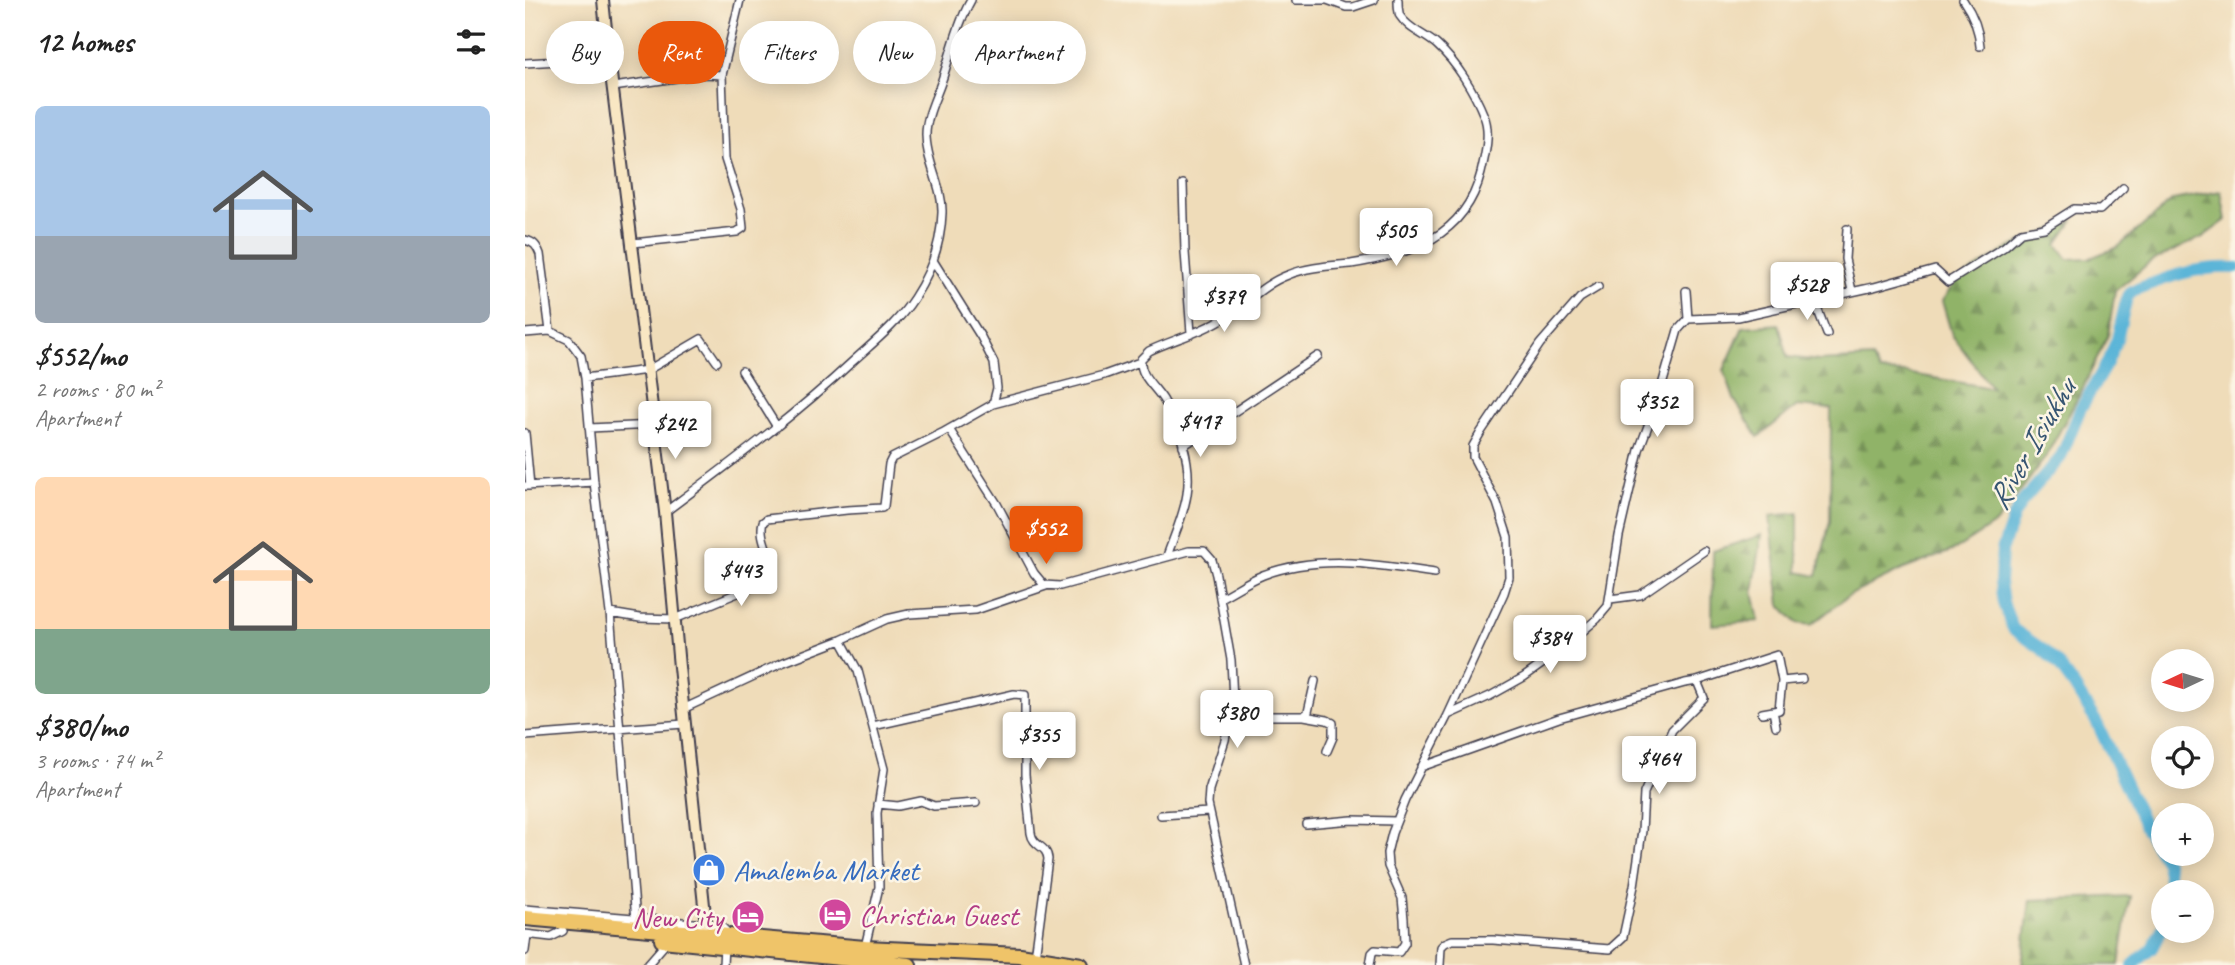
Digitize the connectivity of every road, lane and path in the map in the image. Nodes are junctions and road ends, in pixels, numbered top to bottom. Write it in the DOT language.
graph roads {
  1 [pos="603,0"];
  2 [pos="740,0"];
  3 [pos="971,0"];
  4 [pos="1296,0"];
  5 [pos="1374,0"];
  6 [pos="1398,0"];
  7 [pos="1963,0"];
  8 [pos="605,21"];
  9 [pos="1980,46"];
  10 [pos="546,62"];
  11 [pos="725,62"];
  12 [pos="525,64"];
  13 [pos="638,83"];
  14 [pos="613,84"];
  15 [pos="722,84"];
  16 [pos="613,87"];
  17 [pos="1184,184"];
  18 [pos="2123,188"];
  19 [pos="1847,229"];
  20 [pos="525,240"];
  21 [pos="633,243"];
  22 [pos="934,262"];
  23 [pos="1598,287"];
  24 [pos="1686,291"];
  25 [pos="1852,291"];
  26 [pos="1814,300"];
  27 [pos="1688,319"];
  28 [pos="550,331"];
  29 [pos="525,333"];
  30 [pos="1191,333"];
  31 [pos="1827,334"];
  32 [pos="1318,356"];
  33 [pos="717,362"];
  34 [pos="1140,362"];
  35 [pos="648,370"];
  36 [pos="742,370"];
  37 [pos="585,378"];
  38 [pos="993,404"];
  39 [pos="655,425"];
  40 [pos="777,427"];
  41 [pos="589,428"];
  42 [pos="949,429"];
  43 [pos="525,436"];
  44 [pos="1183,446"];
  45 [pos="594,482"];
  46 [pos="527,486"];
  47 [pos="665,512"];
  48 [pos="1704,551"];
  49 [pos="1167,556"];
  50 [pos="1434,573"];
  51 [pos="1046,586"];
  52 [pos="1220,598"];
  53 [pos="1610,599"];
  54 [pos="610,613"];
  55 [pos="675,619"];
  56 [pos="841,640"];
  57 [pos="1802,679"];
  58 [pos="1315,681"];
  59 [pos="1697,681"];
  60 [pos="1782,681"];
  61 [pos="683,709"];
  62 [pos="1773,711"];
  63 [pos="1762,713"];
  64 [pos="1448,715"];
  65 [pos="1231,716"];
  66 [pos="1304,716"];
  67 [pos="684,724"];
  68 [pos="873,726"];
  69 [pos="1776,726"];
  70 [pos="619,730"];
  71 [pos="525,736"];
  72 [pos="1327,751"];
  73 [pos="1421,767"];
  74 [pos="976,803"];
  75 [pos="878,804"];
  76 [pos="1209,812"];
  77 [pos="1161,815"];
  78 [pos="1396,821"];
  79 [pos="1306,824"];
  80 [pos="525,909"];
  81 [pos="525,918"];
  82 [pos="636,920"];
  83 [pos="706,924"];
  84 [pos="526,932"];
  85 [pos="667,941"];
  86 [pos="727,941"];
  87 [pos="865,948"];
  88 [pos="525,951"];
  89 [pos="1035,957"];
  90 [pos="1005,960"];
  91 [pos="647,965"];
  92 [pos="723,965"];
  93 [pos="909,965"];
  94 [pos="1081,965"];
  95 [pos="1244,965"];
  96 [pos="1370,965"];
  97 [pos="1440,965"];
  1 -- 8 [label="main road"];
  2 -- 11 [label="street"];
  3 -- 22 [label="street"];
  4 -- 5 [label="street"];
  6 -- 30 [label="street"];
  7 -- 9 [label="street"];
  10 -- 12 [label="street"];
  13 -- 16 [label="street"];
  14 -- 16 [label="main road"];
  15 -- 21 [label="street"];
  16 -- 21 [label="main road"];
  17 -- 30 [label="street"];
  18 -- 25 [label="street"];
  19 -- 25 [label="street"];
  20 -- 28 [label="street"];
  21 -- 35 [label="main road"];
  22 -- 38 [label="street"];
  22 -- 40 [label="street"];
  23 -- 64 [label="street"];
  24 -- 27 [label="street"];
  25 -- 26 [label="street"];
  26 -- 27 [label="street"];
  26 -- 31 [label="street"];
  27 -- 53 [label="street"];
  28 -- 29 [label="street"];
  28 -- 37 [label="street"];
  30 -- 34 [label="street"];
  32 -- 44 [label="street"];
  33 -- 35 [label="street"];
  34 -- 38 [label="street"];
  34 -- 44 [label="street"];
  35 -- 37 [label="street"];
  35 -- 39 [label="main road"];
  36 -- 40 [label="street"];
  37 -- 41 [label="street"];
  38 -- 42 [label="street"];
  39 -- 41 [label="street"];
  39 -- 47 [label="main road"];
  40 -- 47 [label="street"];
  41 -- 45 [label="street"];
  42 -- 51 [label="street"];
  42 -- 55 [label="street"];
  43 -- 46 [label="street"];
  44 -- 49 [label="street"];
  45 -- 46 [label="street"];
  45 -- 54 [label="street"];
  47 -- 55 [label="main road"];
  48 -- 53 [label="street"];
  49 -- 51 [label="street"];
  49 -- 52 [label="street"];
  50 -- 52 [label="street"];
  51 -- 56 [label="street"];
  52 -- 65 [label="street"];
  53 -- 64 [label="street"];
  54 -- 55 [label="street"];
  54 -- 70 [label="street"];
  55 -- 61 [label="main road"];
  56 -- 61 [label="street"];
  56 -- 68 [label="street"];
  57 -- 60 [label="street"];
  58 -- 66 [label="street"];
  59 -- 60 [label="street"];
  59 -- 73 [label="street"];
  59 -- 97 [label="street"];
  60 -- 62 [label="street"];
  61 -- 67 [label="main road"];
  62 -- 63 [label="street"];
  62 -- 69 [label="street"];
  64 -- 73 [label="street"];
  65 -- 66 [label="street"];
  65 -- 76 [label="street"];
  66 -- 72 [label="street"];
  67 -- 70 [label="street"];
  67 -- 83 [label="main road"];
  68 -- 75 [label="street"];
  68 -- 89 [label="street"];
  70 -- 71 [label="street"];
  70 -- 82 [label="street"];
  73 -- 78 [label="street"];
  74 -- 75 [label="street"];
  75 -- 87 [label="street"];
  76 -- 77 [label="street"];
  76 -- 95 [label="street"];
  78 -- 79 [label="street"];
  78 -- 96 [label="street"];
  80 -- 82 [label="street"];
  81 -- 86 [label="highway"];
  82 -- 83 [label="street"];
  83 -- 86 [label="street"];
  84 -- 85 [label="highway"];
  84 -- 88 [label="street"];
  85 -- 86 [label="highway"];
  85 -- 91 [label="street"];
  86 -- 87 [label="highway"];
  86 -- 92 [label="street"];
  86 -- 93 [label="highway"];
  87 -- 90 [label="highway"];
  89 -- 90 [label="highway"];
  89 -- 94 [label="highway"];
}
